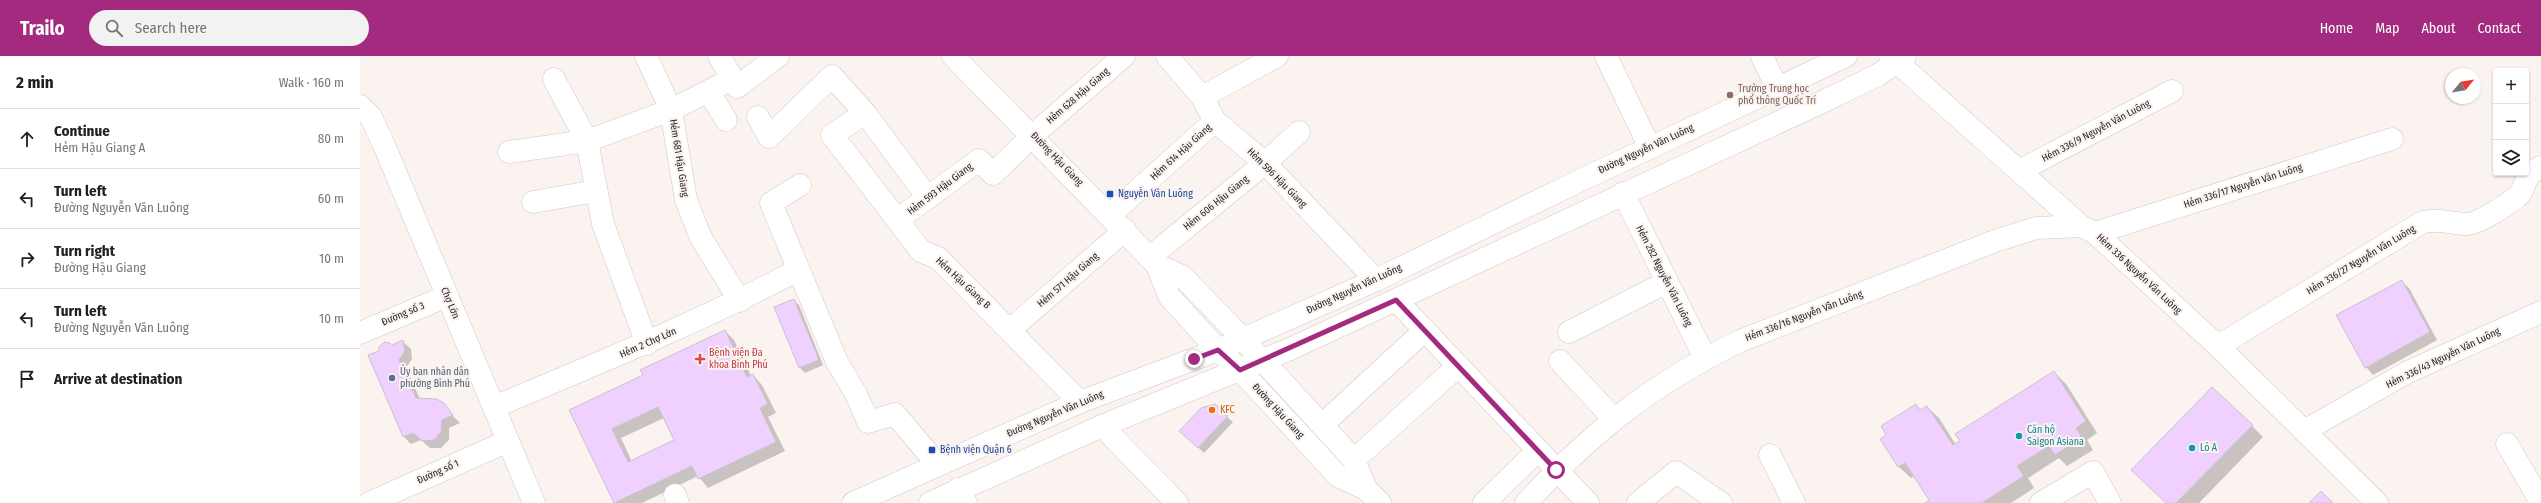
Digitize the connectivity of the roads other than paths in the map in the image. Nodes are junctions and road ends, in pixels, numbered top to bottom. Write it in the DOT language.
graph roads {
  1 [pos="646,56"];
  2 [pos="719,56"];
  3 [pos="778,56"];
  4 [pos="953,56"];
  5 [pos="1124,56"];
  6 [pos="1167,56"];
  7 [pos="1276,56"];
  8 [pos="1606,56"];
  9 [pos="1762,56"];
  10 [pos="1846,56"];
  11 [pos="1897,59"];
  12 [pos="554,78"];
  13 [pos="732,79"];
  14 [pos="1777,88"];
  15 [pos="2172,91"];
  16 [pos="709,92"];
  17 [pos="1202,97"];
  18 [pos="360,106"];
  19 [pos="671,110"];
  20 [pos="866,113"];
  21 [pos="758,117"];
  22 [pos="726,120"];
  23 [pos="1215,121"];
  24 [pos="1299,132"];
  25 [pos="1033,135"];
  26 [pos="2392,139"];
  27 [pos="587,141"];
  28 [pos="1650,148"];
  29 [pos="509,152"];
  30 [pos="1265,163"];
  31 [pos="2541,167"];
  32 [pos="2019,171"];
  33 [pos="800,184"];
  34 [pos="596,191"];
  35 [pos="1623,193"];
  36 [pos="928,198"];
  37 [pos="533,202"];
  38 [pos="1110,215"];
  39 [pos="897,220"];
  40 [pos="2088,229"];
  41 [pos="1125,230"];
  42 [pos="1154,261"];
  43 [pos="798,270"];
  44 [pos="1376,280"];
  45 [pos="1666,282"];
  46 [pos="447,296"];
  47 [pos="1396,300"];
  48 [pos="740,301"];
  49 [pos="2541,312"];
  50 [pos="1011,329"];
  51 [pos="1425,330"];
  52 [pos="1569,332"];
  53 [pos="360,333"];
  54 [pos="1243,339"];
  55 [pos="647,344"];
  56 [pos="2218,346"];
  57 [pos="1218,350"];
  58 [pos="1706,358"];
  59 [pos="1262,361"];
  60 [pos="1560,361"];
  61 [pos="1458,366"];
  62 [pos="1240,370"];
  63 [pos="1080,402"];
  64 [pos="494,407"];
  65 [pos="1613,418"];
  66 [pos="1322,425"];
  67 [pos="1102,426"];
  68 [pos="2304,430"];
  69 [pos="508,441"];
  70 [pos="2507,444"];
  71 [pos="1537,451"];
  72 [pos="1770,455"];
  73 [pos="1354,460"];
  74 [pos="938,465"];
  75 [pos="1556,470"];
  76 [pos="962,496"];
  77 [pos="1373,496"];
  78 [pos="2541,502"];
  79 [pos="368,503"];
  80 [pos="534,503"];
  81 [pos="853,503"];
  82 [pos="930,503"];
  83 [pos="1177,503"];
  84 [pos="1484,503"];
  85 [pos="1526,503"];
  86 [pos="1588,503"];
  87 [pos="1638,503"];
  88 [pos="1721,503"];
  89 [pos="1794,503"];
  90 [pos="2041,503"];
  91 [pos="2110,503"];
  92 [pos="2377,503"];
  1 -- 19 [label="street, Hẻm 681 Hậu Giang"];
  2 -- 13 [label="street"];
  3 -- 13 [label="street"];
  4 -- 25 [label="street, Đường Hậu Giang"];
  5 -- 25 [label="street, Hẻm 628 Hậu Giang"];
  6 -- 17 [label="street, Hẻm 596 Hậu Giang"];
  7 -- 17 [label="street"];
  8 -- 28 [label="street"];
  9 -- 14 [label="street"];
  10 -- 14 [label="street, Đường Nguyễn Văn Luông"];
  11 -- 32 [label="street, Hẻm 336 Nguyễn Văn Luông"];
  11 -- 35 [label="street"];
  12 -- 27 [label="street"];
  13 -- 16 [label="street"];
  14 -- 28 [label="street, Đường Nguyễn Văn Luông"];
  15 -- 32 [label="street, Hẻm 336/9 Nguyễn Văn Luông"];
  16 -- 19 [label="street"];
  16 -- 22 [label="street"];
  17 -- 23 [label="street, Hẻm 596 Hậu Giang"];
  18 -- 46 [label="street, Chợ Lớn"];
  19 -- 27 [label="street"];
  19 -- 48 [label="street, Hẻm 681 Hậu Giang"];
  20 -- 21 [label="street"];
  20 -- 36 [label="street"];
  20 -- 39 [label="street, Hẻm Hậu Giang B"];
  23 -- 30 [label="street, Hẻm 596 Hậu Giang"];
  23 -- 38 [label="street, Hẻm 614 Hậu Giang"];
  24 -- 30 [label="street, Hẻm 606 Hậu Giang"];
  25 -- 36 [label="street, Hẻm 593 Hậu Giang"];
  25 -- 38 [label="street, Đường Hậu Giang"];
  26 -- 40 [label="street, Hẻm 336/17 Nguyễn Văn Luông"];
  27 -- 29 [label="street"];
  27 -- 34 [label="street"];
  28 -- 44 [label="street, Đường Nguyễn Văn Luông"];
  30 -- 42 [label="street, Hẻm 606 Hậu Giang"];
  30 -- 44 [label="street, Hẻm 596 Hậu Giang"];
  31 -- 56 [label="street, Hẻm 336/27 Nguyễn Văn Luông"];
  32 -- 40 [label="street, Hẻm 336 Nguyễn Văn Luông"];
  33 -- 43 [label="street"];
  34 -- 37 [label="street"];
  34 -- 55 [label="street"];
  35 -- 45 [label="street, Hẻm 282 Nguyễn Văn Luông"];
  35 -- 47 [label="street"];
  36 -- 39 [label="street, Hẻm 593 Hậu Giang"];
  38 -- 41 [label="street, Đường Hậu Giang"];
  39 -- 50 [label="street, Hẻm Hậu Giang B"];
  40 -- 56 [label="street, Hẻm 336 Nguyễn Văn Luông"];
  40 -- 58 [label="street, Hẻm 336/16 Nguyễn Văn Luông"];
  41 -- 42 [label="street, Đường Hậu Giang"];
  41 -- 50 [label="street, Hẻm 571 Hậu Giang"];
  42 -- 54 [label="street, Đường Hậu Giang"];
  42 -- 57 [label="street, Đường Hậu Giang"];
  43 -- 48 [label="street, Hẻm 2 Chợ Lớn"];
  43 -- 74 [label="street"];
  44 -- 54 [label="street, Đường Nguyễn Văn Luông"];
  45 -- 52 [label="street"];
  45 -- 58 [label="street, Hẻm 282 Nguyễn Văn Luông"];
  46 -- 53 [label="street, Đường số 3"];
  46 -- 64 [label="street, Chợ Lớn"];
  47 -- 51 [label="street"];
  47 -- 59 [label="street"];
  48 -- 55 [label="street, Hẻm 2 Chợ Lớn"];
  49 -- 68 [label="street, Hẻm 336/43 Nguyễn Văn Luông"];
  50 -- 63 [label="street, Hẻm Hậu Giang B"];
  51 -- 61 [label="street"];
  51 -- 66 [label="street"];
  54 -- 57 [label="street, Đường Nguyễn Văn Luông"];
  54 -- 59 [label="street, Đường Hậu Giang"];
  55 -- 64 [label="street, Hẻm 2 Chợ Lớn"];
  56 -- 68 [label="street, Hẻm 336 Nguyễn Văn Luông"];
  57 -- 62 [label="street, Đường Hậu Giang"];
  57 -- 63 [label="street, Đường Nguyễn Văn Luông"];
  58 -- 65 [label="street, Hẻm 336/16 Nguyễn Văn Luông"];
  59 -- 62 [label="street"];
  59 -- 66 [label="street, Đường Hậu Giang"];
  60 -- 65 [label="street"];
  61 -- 71 [label="street"];
  61 -- 73 [label="street"];
  62 -- 67 [label="street"];
  62 -- 77 [label="street, Đường Hậu Giang"];
  63 -- 74 [label="street, Đường Nguyễn Văn Luông"];
  64 -- 69 [label="street, Chợ Lớn"];
  65 -- 75 [label="street, Hẻm 336/16 Nguyễn Văn Luông"];
  66 -- 73 [label="street, Đường Hậu Giang"];
  67 -- 76 [label="street"];
  67 -- 83 [label="street"];
  68 -- 92 [label="street, Hẻm 336 Nguyễn Văn Luông"];
  69 -- 79 [label="street, Đường số 1"];
  69 -- 80 [label="street, Chợ Lớn"];
  70 -- 78 [label="street"];
  71 -- 75 [label="street"];
  71 -- 84 [label="street"];
  72 -- 89 [label="street"];
  73 -- 77 [label="street, Đường Hậu Giang"];
  74 -- 81 [label="street, Đường Nguyễn Văn Luông"];
  75 -- 85 [label="street, Hẻm 336/16 Nguyễn Văn Luông"];
  75 -- 86 [label="street"];
  76 -- 82 [label="street"];
  87 -- 88 [label="street"];
  90 -- 91 [label="street"];
}
